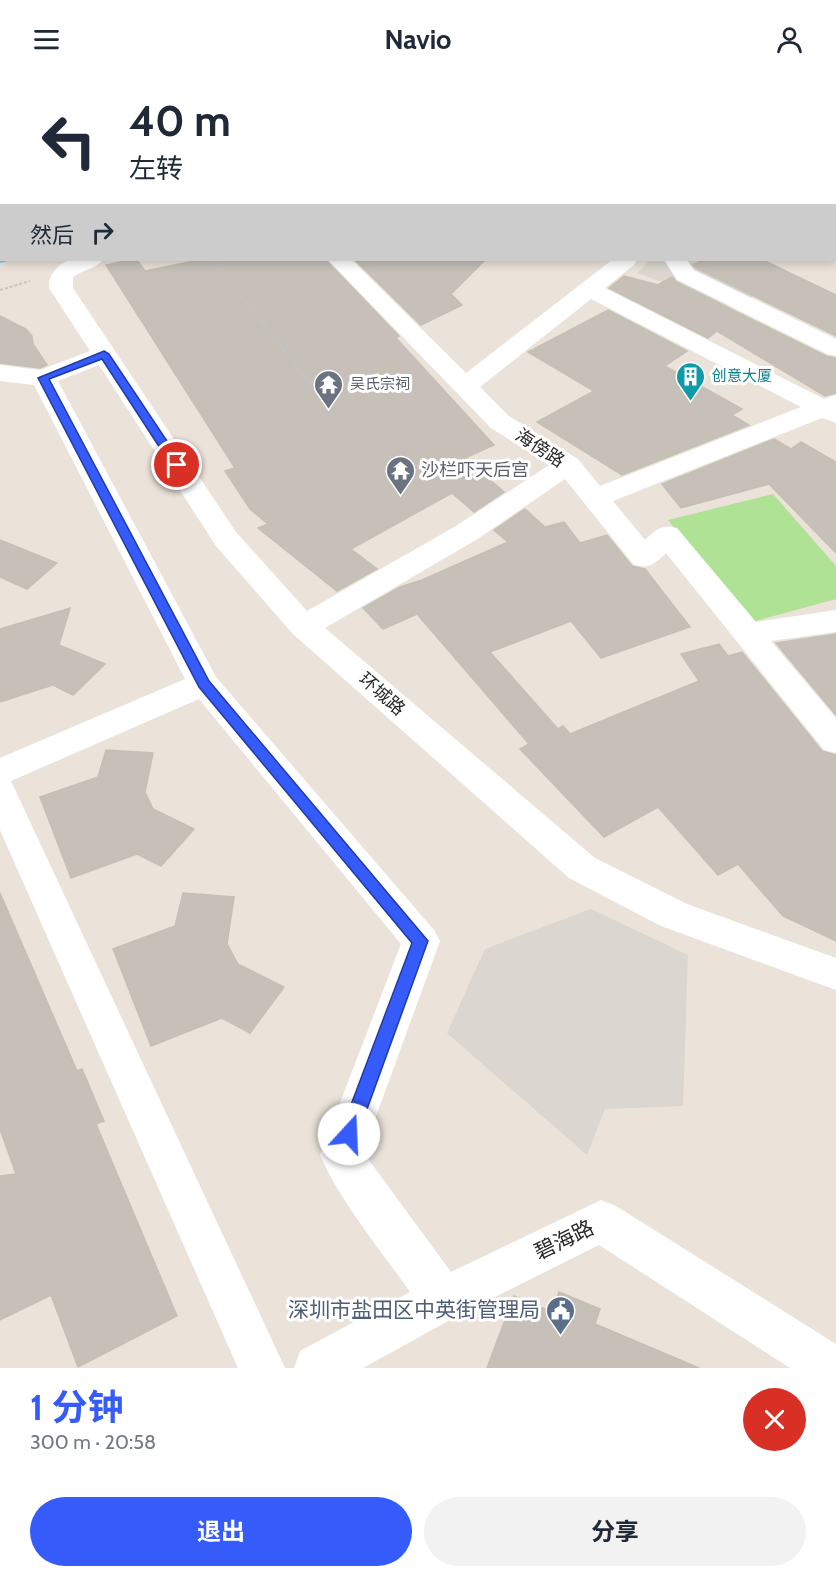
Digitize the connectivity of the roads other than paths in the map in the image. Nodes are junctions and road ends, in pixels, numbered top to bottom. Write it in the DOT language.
graph roads {
  1 [pos="340,261"];
  2 [pos="653,264"];
  3 [pos="78,265"];
  4 [pos="588,289"];
  5 [pos="836,349"];
  6 [pos="104,354"];
  7 [pos="0,373"];
  8 [pos="43,378"];
  9 [pos="464,387"];
  10 [pos="832,409"];
  11 [pos="568,465"];
  12 [pos="596,498"];
  13 [pos="836,621"];
  14 [pos="304,627"];
  15 [pos="747,634"];
  16 [pos="204,684"];
  17 [pos="836,741"];
  18 [pos="0,772"];
  19 [pos="0,790"];
  20 [pos="836,974"];
  21 [pos="443,1299"];
  22 [pos="262,1368"];
  23 [pos="317,1368"];
  24 [pos="832,1368"];
  1 -- 9 [label="street, 海傍路"];
  2 -- 4 [label="street"];
  2 -- 5 [label="street"];
  3 -- 6 [label="street, 环城路"];
  4 -- 9 [label="street"];
  4 -- 10 [label="street"];
  6 -- 8 [label="street"];
  6 -- 14 [label="street, 环城路"];
  7 -- 8 [label="street"];
  8 -- 16 [label="street"];
  9 -- 11 [label="street, 海傍路"];
  10 -- 12 [label="street"];
  11 -- 12 [label="street, 海傍路"];
  11 -- 14 [label="street"];
  12 -- 15 [label="street, 海傍路"];
  13 -- 15 [label="street"];
  14 -- 20 [label="street, 环城路"];
  15 -- 17 [label="street, 海傍路"];
  16 -- 18 [label="street"];
  16 -- 21 [label="street"];
  19 -- 22 [label="street"];
  21 -- 23 [label="street, 碧海路"];
  21 -- 24 [label="street, 碧海路"];
}
